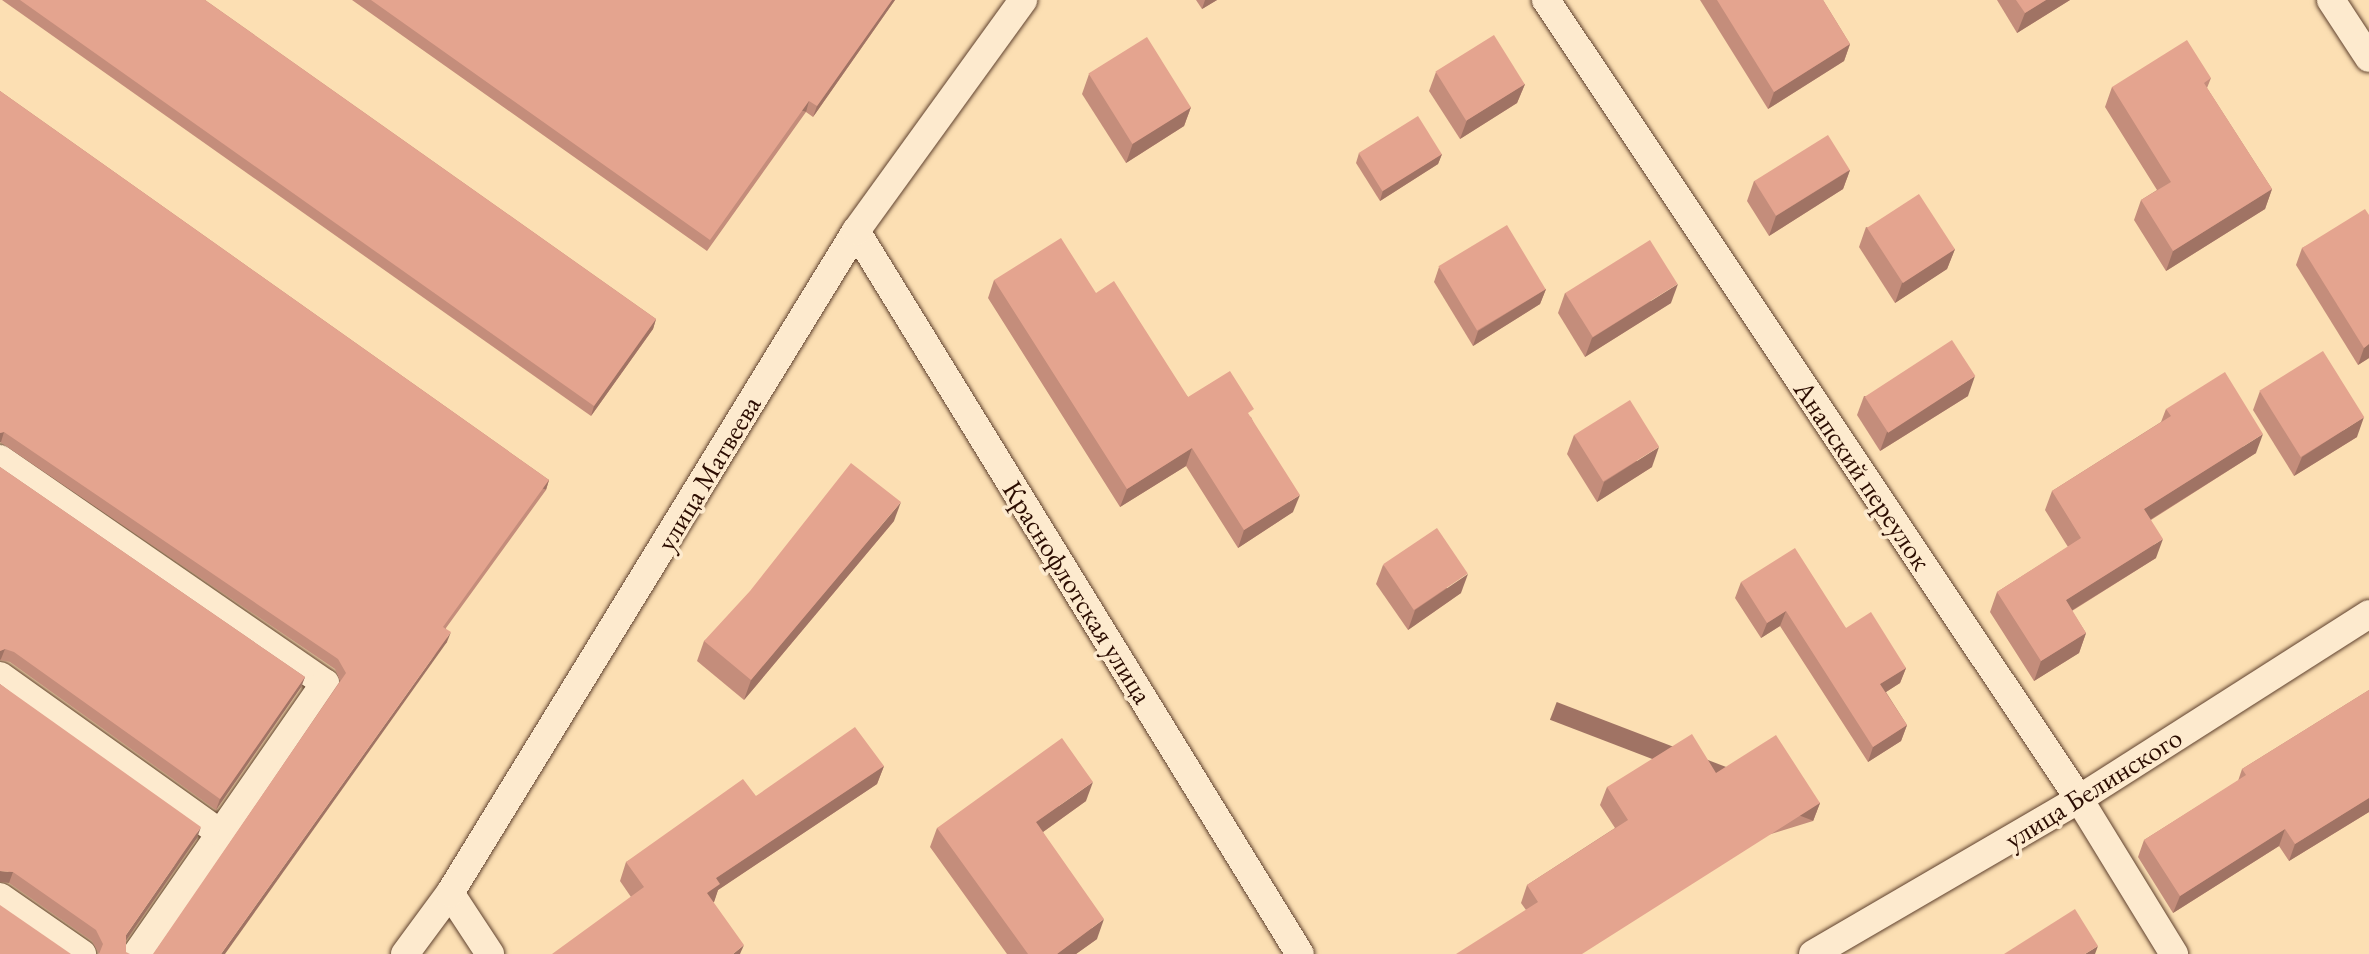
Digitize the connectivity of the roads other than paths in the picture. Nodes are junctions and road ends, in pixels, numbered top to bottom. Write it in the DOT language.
graph roads {
  1 [pos="1023,0"];
  2 [pos="1546,0"];
  3 [pos="2331,0"];
  4 [pos="2369,58"];
  5 [pos="856,231"];
  6 [pos="0,459"];
  7 [pos="2369,614"];
  8 [pos="0,676"];
  9 [pos="2079,799"];
  10 [pos="220,833"];
  11 [pos="450,893"];
  12 [pos="0,897"];
  13 [pos="82,954"];
  14 [pos="137,954"];
  15 [pos="405,954"];
  16 [pos="490,954"];
  17 [pos="1300,954"];
  18 [pos="1813,954"];
  19 [pos="2174,954"];
  1 -- 5 [label="lane, улица Матвеева"];
  2 -- 9 [label="lane, Анапский переулок"];
  3 -- 4 [label="lane"];
  5 -- 11 [label="lane, улица Матвеева"];
  5 -- 17 [label="lane, Краснофлотская улица"];
  6 -- 10 [label="lane"];
  7 -- 9 [label="lane, улица Белинского"];
  8 -- 10 [label="lane"];
  9 -- 18 [label="lane, улица Белинского"];
  9 -- 19 [label="lane, Анапский переулок"];
  10 -- 14 [label="lane"];
  11 -- 15 [label="lane, улица Матвеева"];
  11 -- 16 [label="lane"];
  12 -- 13 [label="lane"];
}
